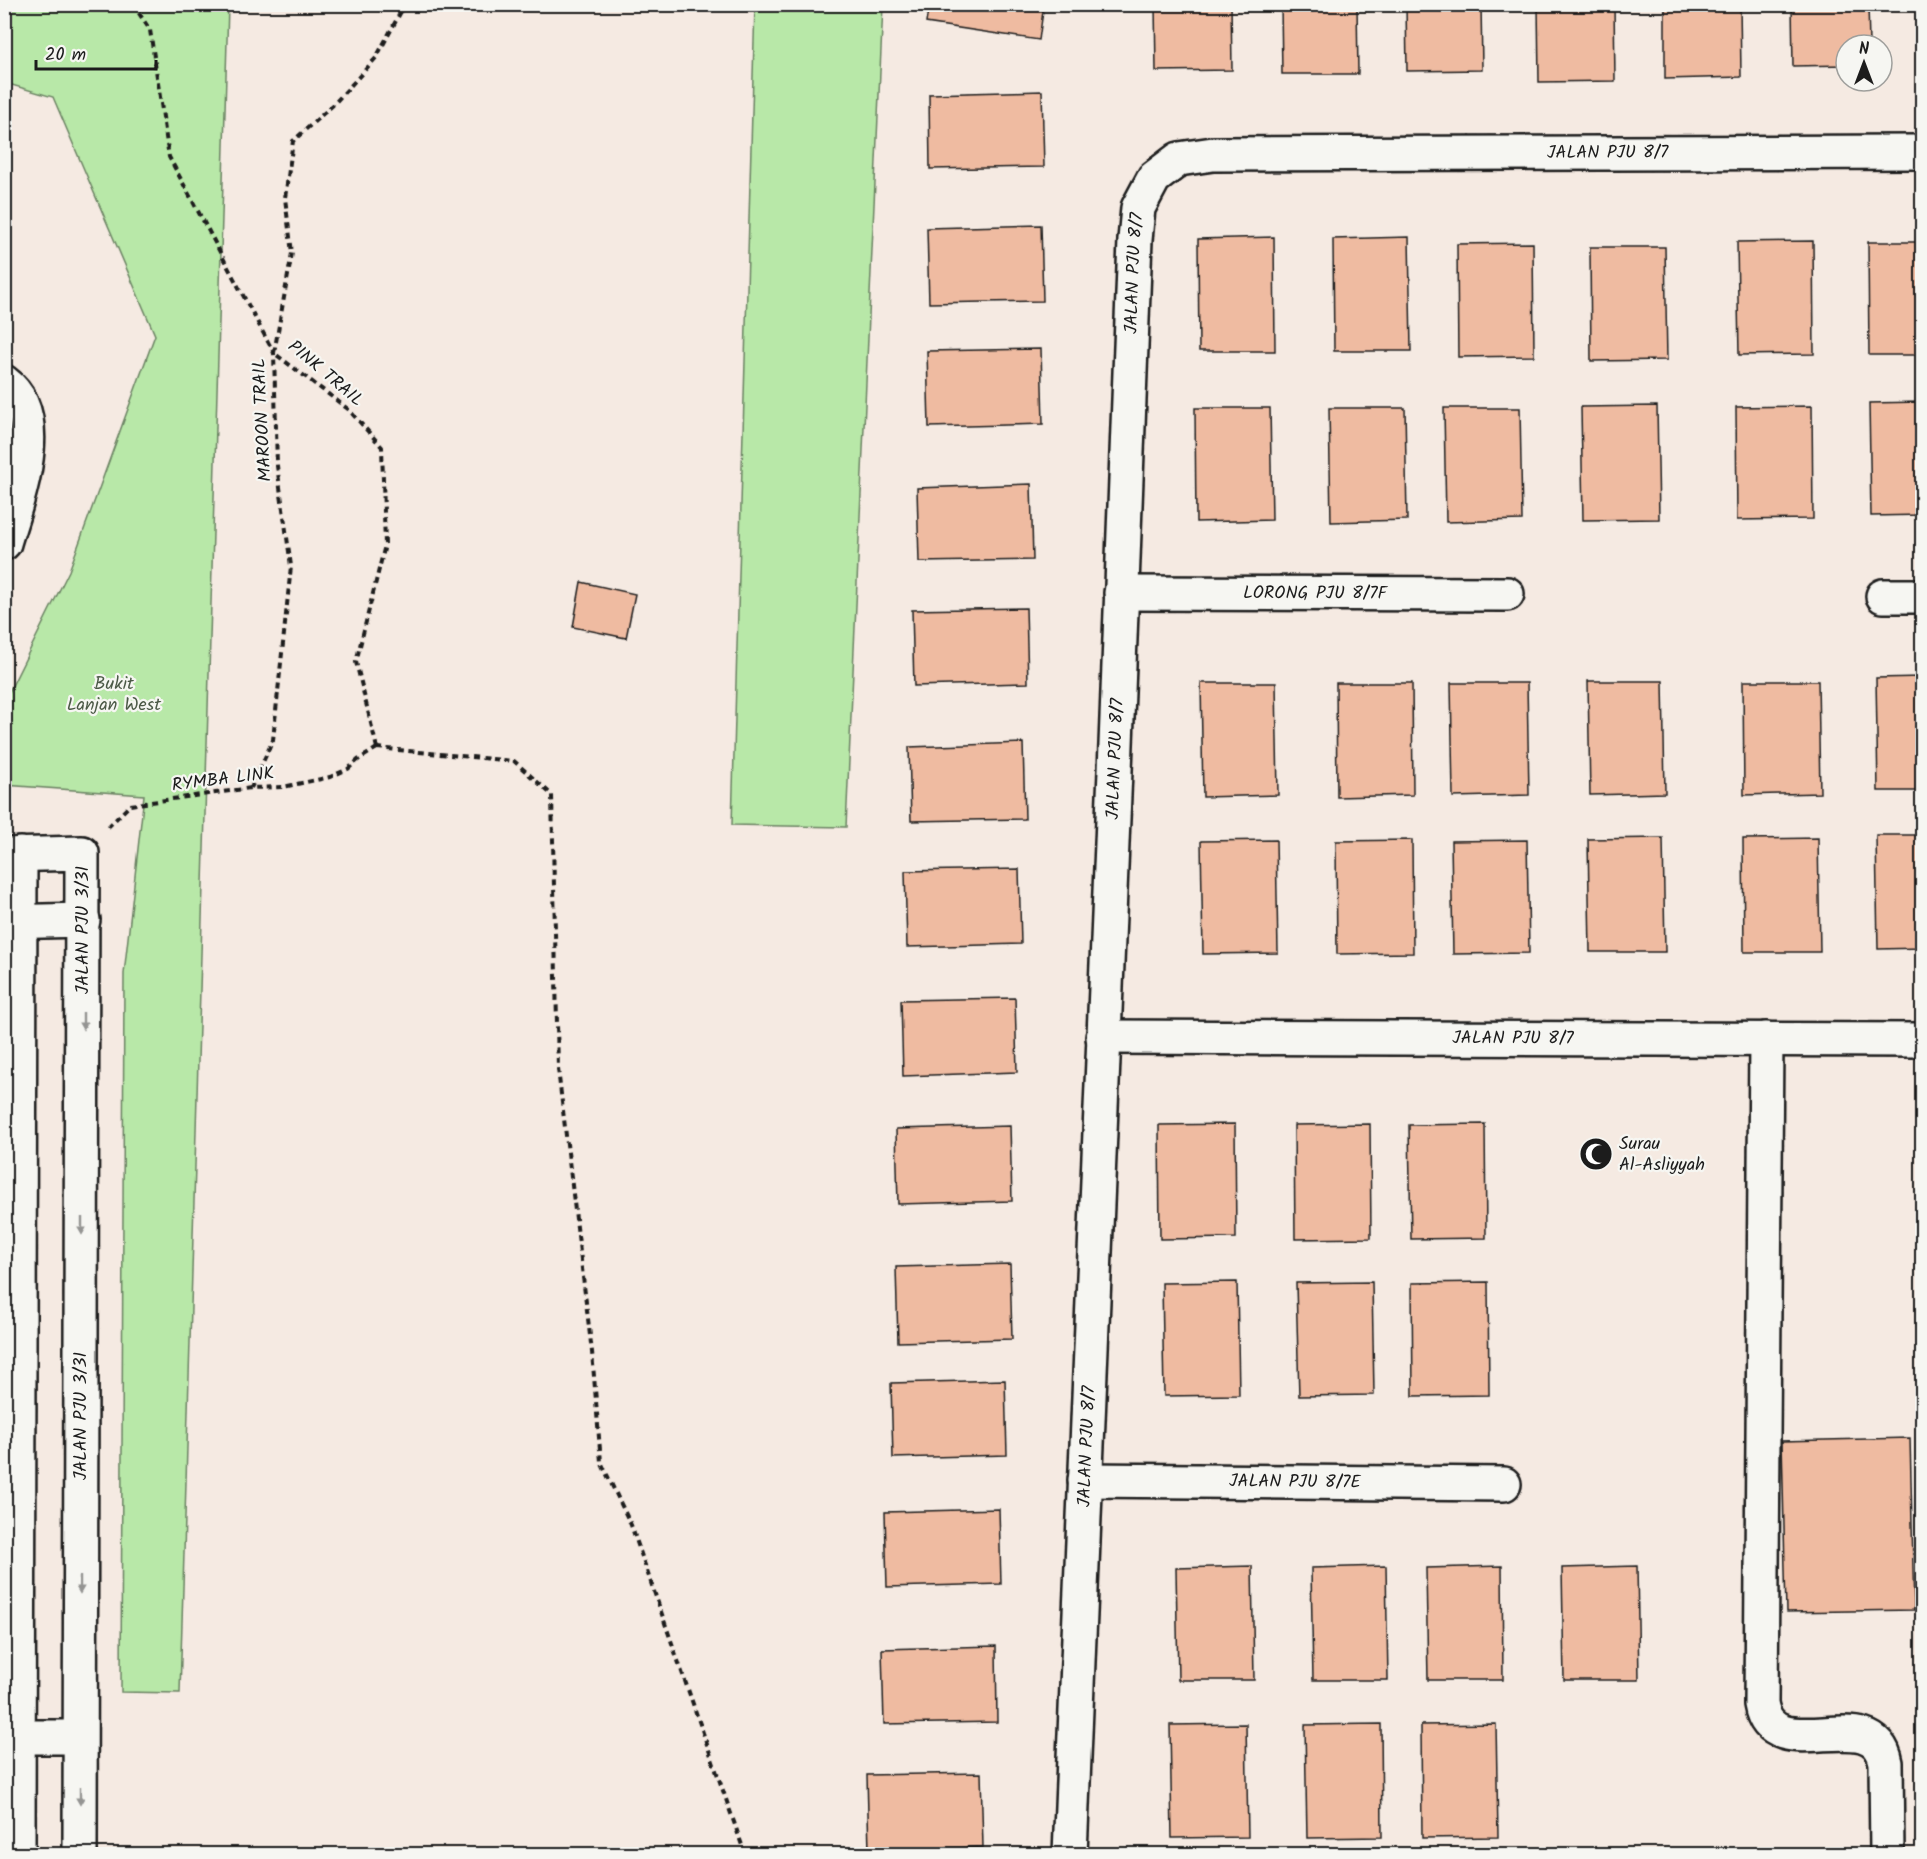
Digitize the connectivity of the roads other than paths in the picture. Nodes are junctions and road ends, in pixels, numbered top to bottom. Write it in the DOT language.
graph roads {
  1 [pos="1923,152"];
  2 [pos="4,382"];
  3 [pos="4,543"];
  4 [pos="1121,593"];
  5 [pos="1507,594"];
  6 [pos="1883,596"];
  7 [pos="1923,596"];
  8 [pos="12,854"];
  9 [pos="84,920"];
  10 [pos="13,922"];
  11 [pos="1103,1037"];
  12 [pos="1766,1039"];
  13 [pos="1923,1040"];
  14 [pos="1085,1480"];
  15 [pos="1504,1484"];
  16 [pos="11,1737"];
  17 [pos="80,1737"];
  18 [pos="18,1854"];
  19 [pos="80,1854"];
  20 [pos="1071,1854"];
  21 [pos="1887,1854"];
  1 -- 4 [label="street, JALAN PJU 8/7"];
  2 -- 3 [label="street"];
  4 -- 5 [label="street, LORONG PJU 8/7F"];
  4 -- 11 [label="street, JALAN PJU 8/7"];
  6 -- 7 [label="street"];
  8 -- 9 [label="street, JALAN PJU 3/31"];
  8 -- 10 [label="street, JALAN PJU 3/31"];
  9 -- 10 [label="street"];
  9 -- 17 [label="street, JALAN PJU 3/31, one-way"];
  10 -- 16 [label="street, JALAN PJU 3/31"];
  11 -- 12 [label="street, JALAN PJU 8/7"];
  11 -- 14 [label="street, JALAN PJU 8/7"];
  12 -- 13 [label="street, JALAN PJU 8/7"];
  12 -- 21 [label="street"];
  14 -- 15 [label="street, JALAN PJU 8/7E"];
  14 -- 20 [label="street, JALAN PJU 8/7"];
  16 -- 17 [label="street"];
  16 -- 18 [label="street, JALAN PJU 3/31"];
  17 -- 19 [label="street, JALAN PJU 3/31, one-way"];
}
